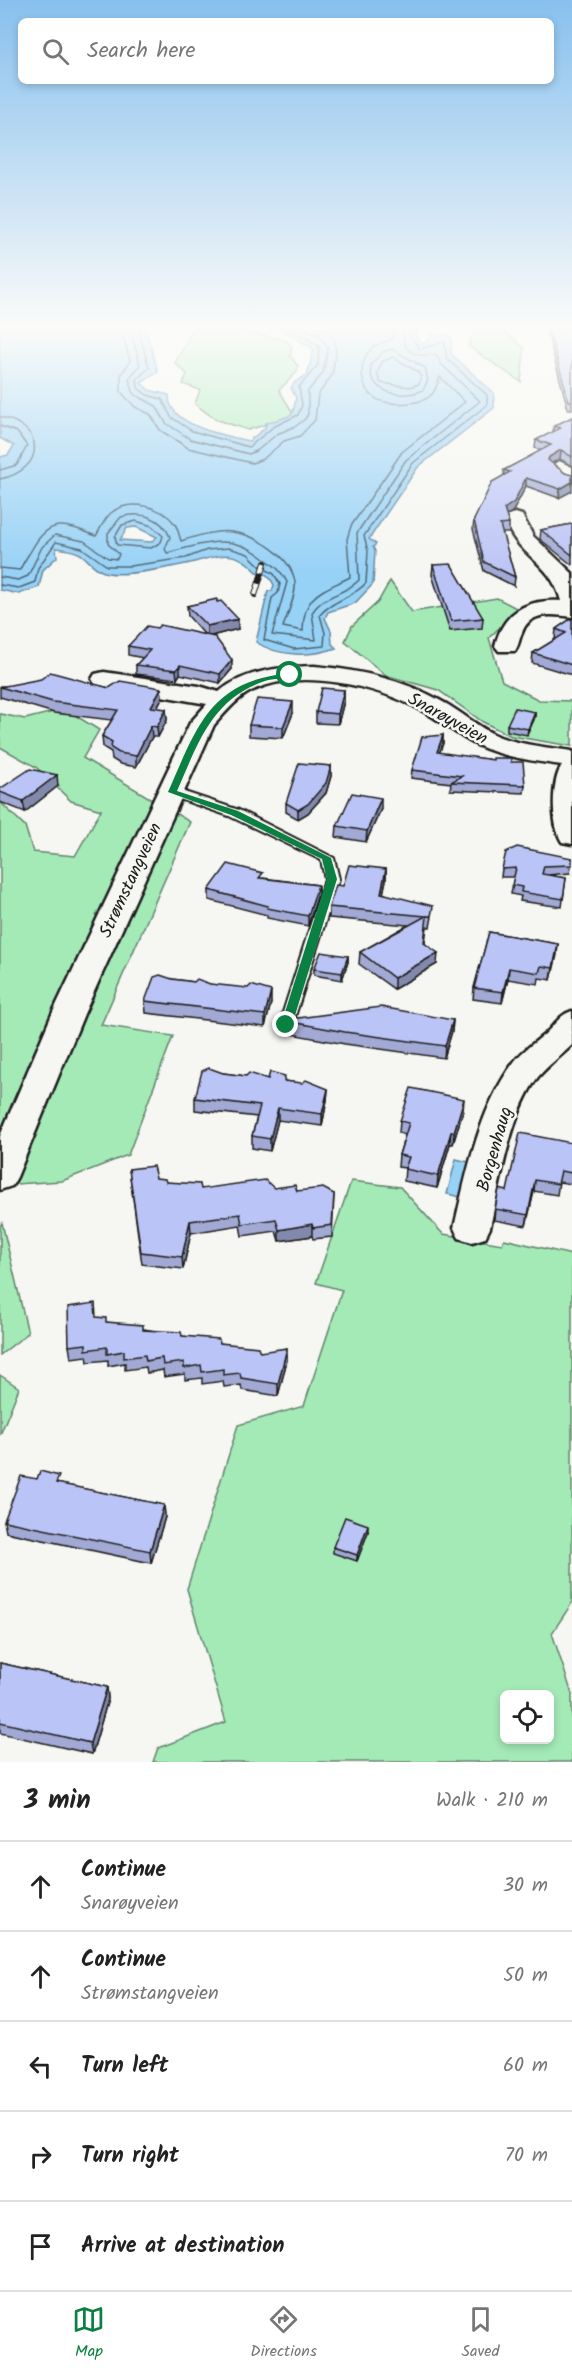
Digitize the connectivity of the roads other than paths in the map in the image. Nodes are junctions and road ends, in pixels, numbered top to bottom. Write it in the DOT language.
graph roads {
  1 [pos="515,519"];
  2 [pos="572,601"];
  3 [pos="572,610"];
  4 [pos="507,646"];
  5 [pos="104,679"];
  6 [pos="223,701"];
  7 [pos="572,759"];
  8 [pos="572,769"];
  9 [pos="172,792"];
  10 [pos="572,836"];
  11 [pos="572,1022"];
  12 [pos="286,1025"];
  13 [pos="0,1177"];
  14 [pos="472,1228"];
  1 -- 2 [label="street"];
  3 -- 4 [label="street"];
  5 -- 6 [label="street"];
  6 -- 7 [label="street, Snarøyveien"];
  6 -- 9 [label="street, Strømstangveien"];
  8 -- 10 [label="street"];
  9 -- 12 [label="lane"];
  9 -- 13 [label="street, Strømstangveien"];
  11 -- 14 [label="street, Borgenhaug"];
}
